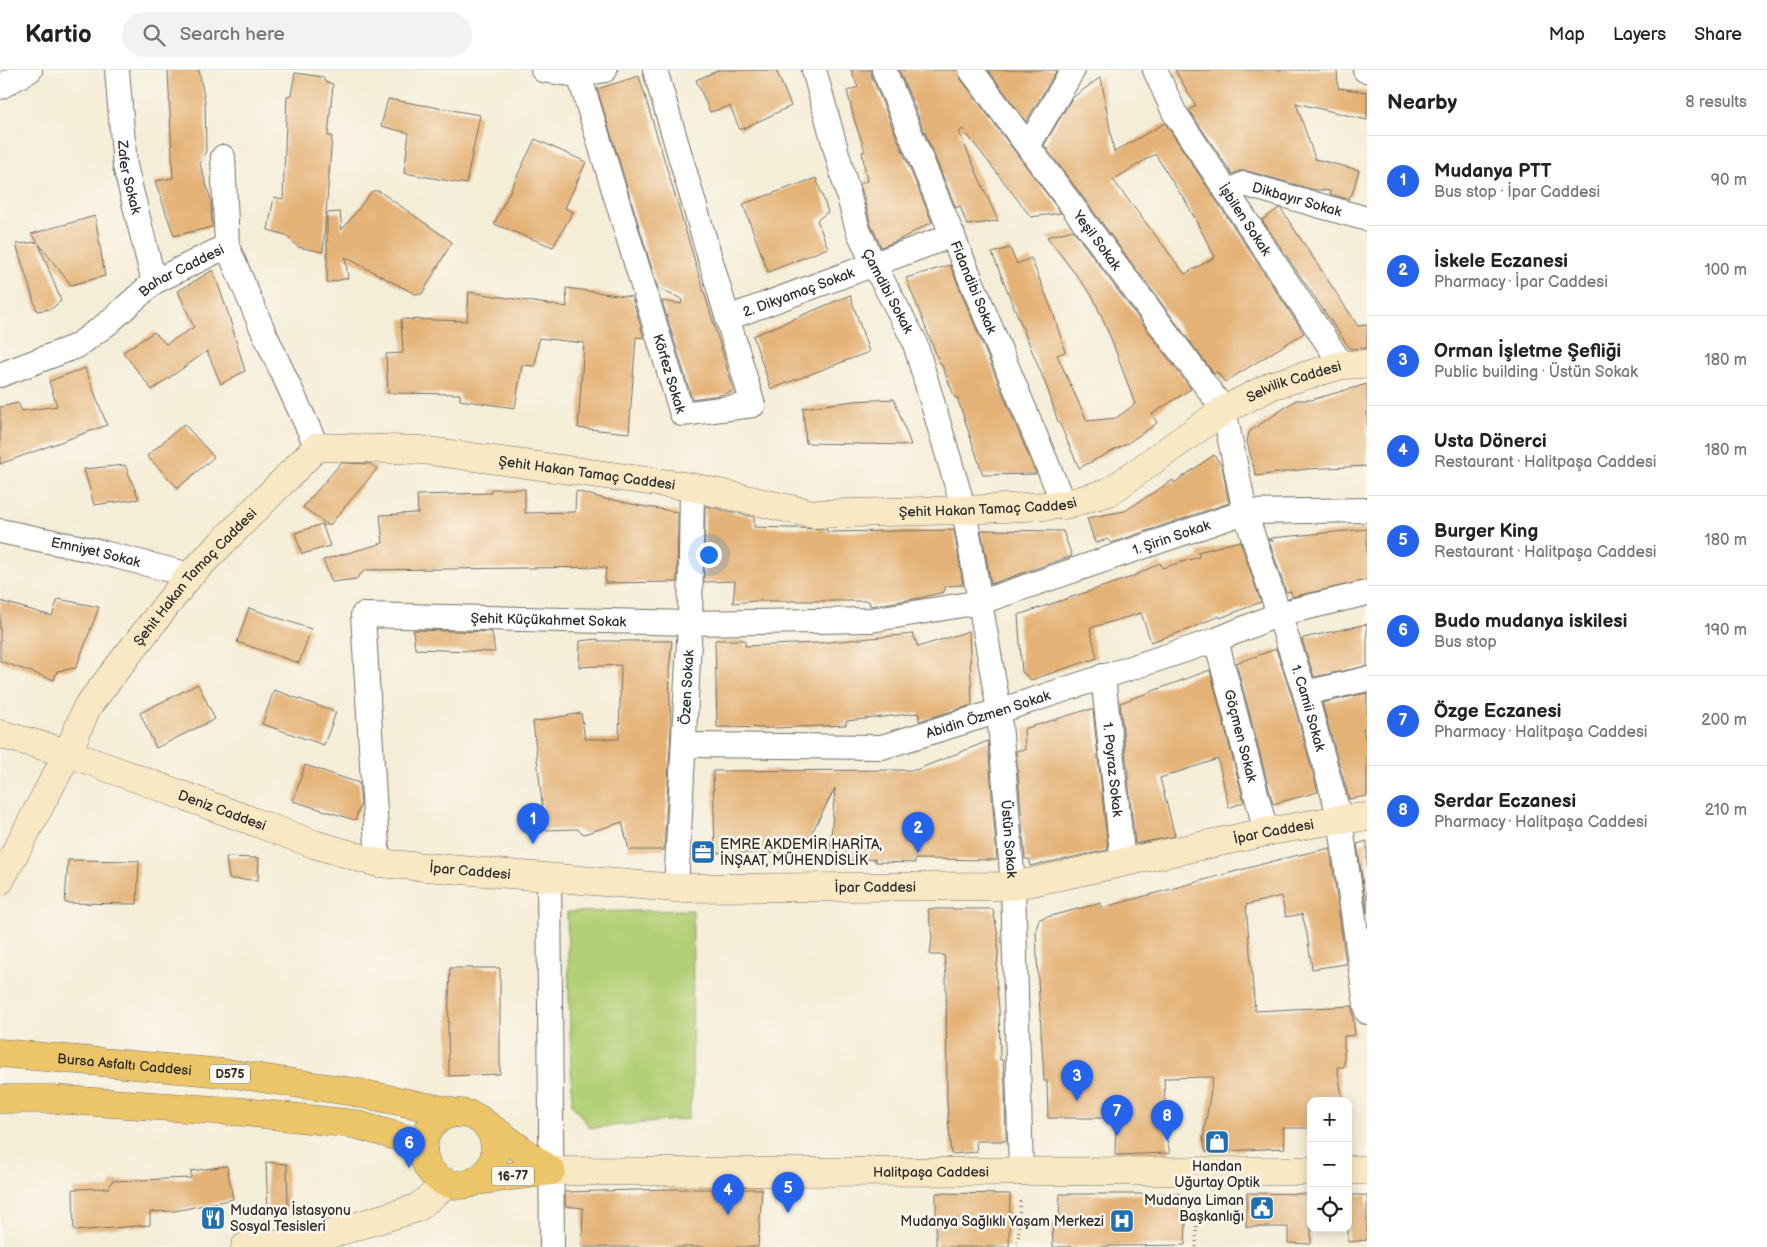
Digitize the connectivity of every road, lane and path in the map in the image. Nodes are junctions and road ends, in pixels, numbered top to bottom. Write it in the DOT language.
graph roads {
  1 [pos="30,70"];
  2 [pos="117,70"];
  3 [pos="543,70"];
  4 [pos="605,70"];
  5 [pos="655,70"];
  6 [pos="814,70"];
  7 [pos="884,70"];
  8 [pos="971,70"];
  9 [pos="1073,70"];
  10 [pos="1155,70"];
  11 [pos="579,75"];
  12 [pos="0,87"];
  13 [pos="1028,146"];
  14 [pos="223,156"];
  15 [pos="1227,192"];
  16 [pos="1367,219"];
  17 [pos="953,235"];
  18 [pos="227,246"];
  19 [pos="874,265"];
  20 [pos="154,282"];
  21 [pos="728,318"];
  22 [pos="1354,364"];
  23 [pos="0,375"];
  24 [pos="1224,410"];
  25 [pos="317,447"];
  26 [pos="692,487"];
  27 [pos="1064,505"];
  28 [pos="964,510"];
  29 [pos="1367,510"];
  30 [pos="1245,512"];
  31 [pos="0,531"];
  32 [pos="190,575"];
  33 [pos="1367,593"];
  34 [pos="981,602"];
  35 [pos="1279,614"];
  36 [pos="690,623"];
  37 [pos="1216,640"];
  38 [pos="1103,676"];
  39 [pos="1367,679"];
  40 [pos="1305,693"];
  41 [pos="999,711"];
  42 [pos="0,734"];
  43 [pos="684,745"];
  44 [pos="68,752"];
  45 [pos="1367,816"];
  46 [pos="1340,819"];
  47 [pos="1266,832"];
  48 [pos="1123,862"];
  49 [pos="378,863"];
  50 [pos="549,876"];
  51 [pos="0,881"];
  52 [pos="1013,886"];
  53 [pos="676,888"];
  54 [pos="1367,1012"];
  55 [pos="0,1053"];
  56 [pos="0,1099"];
  57 [pos="469,1117"];
  58 [pos="424,1144"];
  59 [pos="1352,1170"];
  60 [pos="1367,1170"];
  61 [pos="551,1171"];
  62 [pos="1021,1171"];
  63 [pos="1198,1171"];
  64 [pos="1307,1171"];
  65 [pos="462,1182"];
  66 [pos="245,1247"];
  67 [pos="552,1247"];
  68 [pos="1018,1247"];
  69 [pos="1196,1247"];
  1 -- 12 [label="street"];
  2 -- 20 [label="street, Zafer Sokak"];
  3 -- 11 [label="street"];
  4 -- 11 [label="street"];
  5 -- 21 [label="street, Körfez Sokak"];
  6 -- 19 [label="street, Çamdibi Sokak"];
  7 -- 17 [label="street, Fidandibi Sokak"];
  8 -- 13 [label="street, Yeşil Sokak"];
  9 -- 13 [label="street"];
  10 -- 15 [label="street, İşbilen Sokak"];
  11 -- 21 [label="street, Körfez Sokak"];
  13 -- 24 [label="street, Yeşil Sokak"];
  14 -- 18 [label="street"];
  15 -- 16 [label="street, Dikbayır Sokak"];
  15 -- 22 [label="street, İşbilen Sokak"];
  17 -- 19 [label="street, 2. Dikyamaç Sokak"];
  17 -- 27 [label="street, Fidandibi Sokak"];
  18 -- 20 [label="street, Bahar Caddesi"];
  18 -- 25 [label="street, Bahar Caddesi"];
  19 -- 21 [label="street, 2. Dikyamaç Sokak"];
  19 -- 28 [label="street, Çamdibi Sokak"];
  20 -- 23 [label="street, Bahar Caddesi"];
  22 -- 24 [label="main road, Selvilik Caddesi"];
  24 -- 27 [label="main road, Şehit Hakan Tamaç Caddesi"];
  24 -- 30 [label="street, 1. Camii Sokak"];
  25 -- 26 [label="main road, Şehit Hakan Tamaç Caddesi"];
  25 -- 32 [label="main road, Şehit Hakan Tamaç Caddesi"];
  26 -- 28 [label="main road, Şehit Hakan Tamaç Caddesi"];
  26 -- 36 [label="street, Özen Sokak"];
  27 -- 28 [label="main road, Şehit Hakan Tamaç Caddesi"];
  28 -- 34 [label="street, Üstün Sokak"];
  29 -- 30 [label="street, 1. Şirin Sokak"];
  30 -- 34 [label="street, 1. Şirin Sokak"];
  30 -- 35 [label="street, 1. Camii Sokak"];
  31 -- 32 [label="street, Emniyet Sokak"];
  32 -- 44 [label="main road, Şehit Hakan Tamaç Caddesi"];
  33 -- 35 [label="street, Abidin Özmen Sokak"];
  34 -- 36 [label="street, Şehit Küçükahmet Sokak"];
  34 -- 41 [label="street, Üstün Sokak"];
  35 -- 37 [label="street, Abidin Özmen Sokak"];
  35 -- 40 [label="street, 1. Camii Sokak"];
  36 -- 43 [label="street, Özen Sokak"];
  36 -- 49 [label="street, Şehit Küçükahmet Sokak"];
  37 -- 38 [label="street, Abidin Özmen Sokak"];
  37 -- 47 [label="street, Göçmen Sokak"];
  38 -- 41 [label="street, Abidin Özmen Sokak"];
  38 -- 48 [label="street, 1. Poyraz Sokak"];
  39 -- 40 [label="street"];
  40 -- 46 [label="street, 1. Camii Sokak"];
  41 -- 43 [label="street, Abidin Özmen Sokak"];
  41 -- 52 [label="street, Üstün Sokak"];
  42 -- 44 [label="main road, Deniz Caddesi"];
  43 -- 53 [label="street, Özen Sokak"];
  44 -- 49 [label="main road, Deniz Caddesi"];
  44 -- 51 [label="main road"];
  45 -- 46 [label="main road, İpar Caddesi"];
  46 -- 47 [label="main road, İpar Caddesi"];
  46 -- 54 [label="street, 1. Camii Sokak"];
  47 -- 48 [label="main road, İpar Caddesi"];
  48 -- 52 [label="main road, İpar Caddesi"];
  49 -- 50 [label="main road, İpar Caddesi"];
  50 -- 53 [label="main road, İpar Caddesi"];
  50 -- 61 [label="street"];
  52 -- 53 [label="main road, İpar Caddesi"];
  52 -- 62 [label="street, Üstün Sokak"];
  55 -- 57 [label="highway, Bursa Asfaltı Caddesi / D575"];
  56 -- 58 [label="highway"];
  57 -- 58 [label="highway"];
  57 -- 61 [label="highway"];
  57 -- 65 [label="highway"];
  58 -- 65 [label="highway"];
  59 -- 60 [label="main road"];
  61 -- 62 [label="main road, Halitpaşa Caddesi / 16-77"];
  61 -- 65 [label="highway, 16-77"];
  61 -- 67 [label="street"];
  62 -- 63 [label="main road, Halitpaşa Caddesi / 16-77"];
  62 -- 68 [label="path"];
  63 -- 64 [label="main road, Halitpaşa Caddesi / 16-77"];
  63 -- 69 [label="path"];
  65 -- 66 [label="main road"];
}
